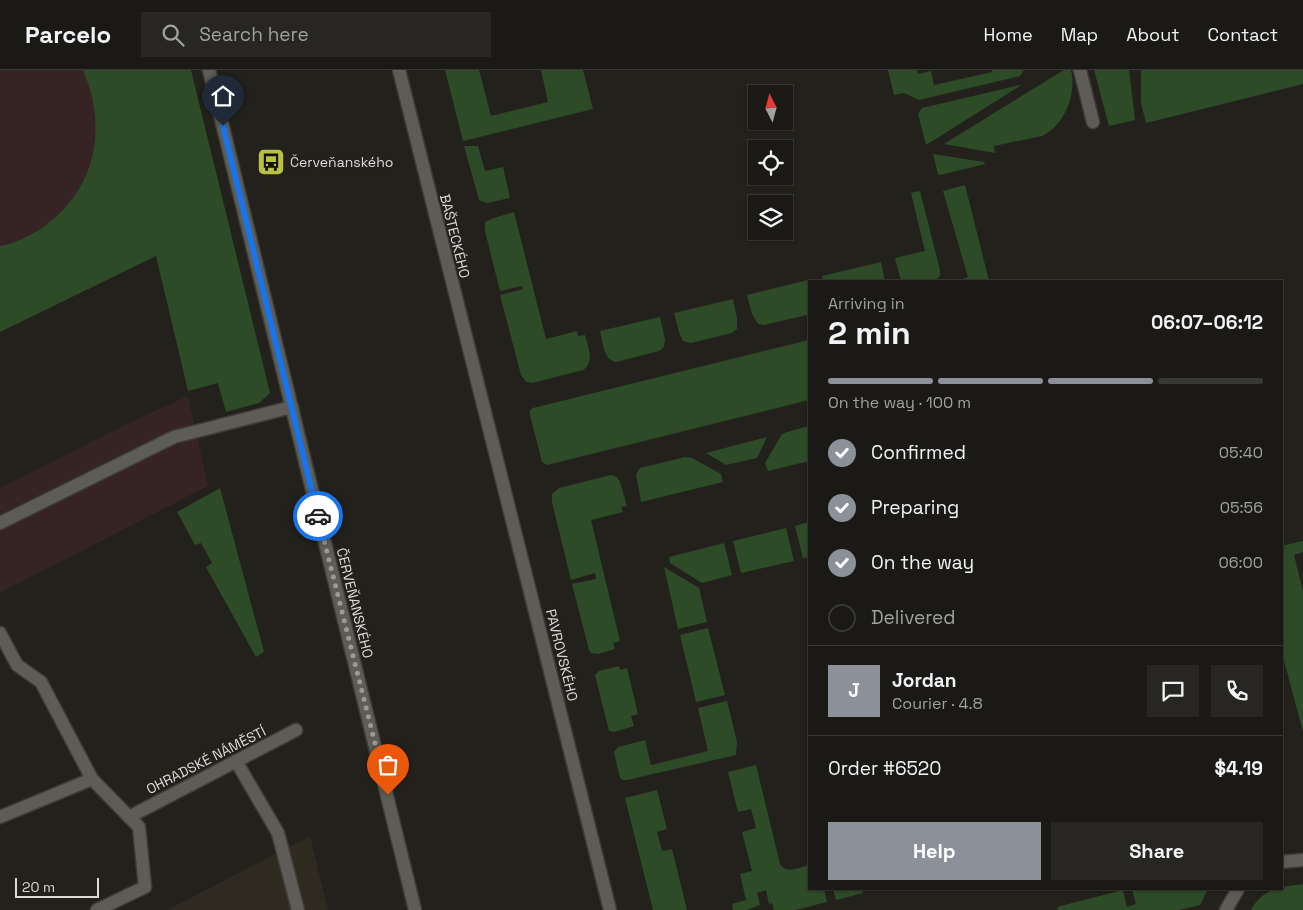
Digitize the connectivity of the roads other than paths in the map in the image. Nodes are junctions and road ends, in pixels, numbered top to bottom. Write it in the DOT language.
graph roads {
  1 [pos="209,70"];
  2 [pos="399,70"];
  3 [pos="1080,70"];
  4 [pos="1093,122"];
  5 [pos="292,407"];
  6 [pos="483,408"];
  7 [pos="0,523"];
  8 [pos="0,633"];
  9 [pos="296,730"];
  10 [pos="236,761"];
  11 [pos="92,779"];
  12 [pos="0,817"];
  13 [pos="129,817"];
  14 [pos="1303,860"];
  15 [pos="1283,862"];
  16 [pos="1237,890"];
  17 [pos="97,910"];
  18 [pos="298,910"];
  19 [pos="415,910"];
  20 [pos="610,910"];
  21 [pos="1226,910"];
  1 -- 5 [label="street, ČERVEŇANSKÉHO"];
  2 -- 6 [label="street, BAŠTECKÉHO"];
  3 -- 4 [label="street"];
  5 -- 7 [label="street"];
  5 -- 19 [label="street, ČERVEŇANSKÉHO"];
  6 -- 20 [label="street, PAVROVSKÉHO"];
  8 -- 11 [label="street"];
  9 -- 10 [label="street, OHRADSKÉ NÁMĚSTÍ"];
  10 -- 13 [label="street, OHRADSKÉ NÁMĚSTÍ"];
  10 -- 18 [label="street"];
  11 -- 12 [label="street"];
  11 -- 13 [label="street"];
  13 -- 17 [label="street"];
  14 -- 15 [label="street"];
  16 -- 21 [label="street"];
}
